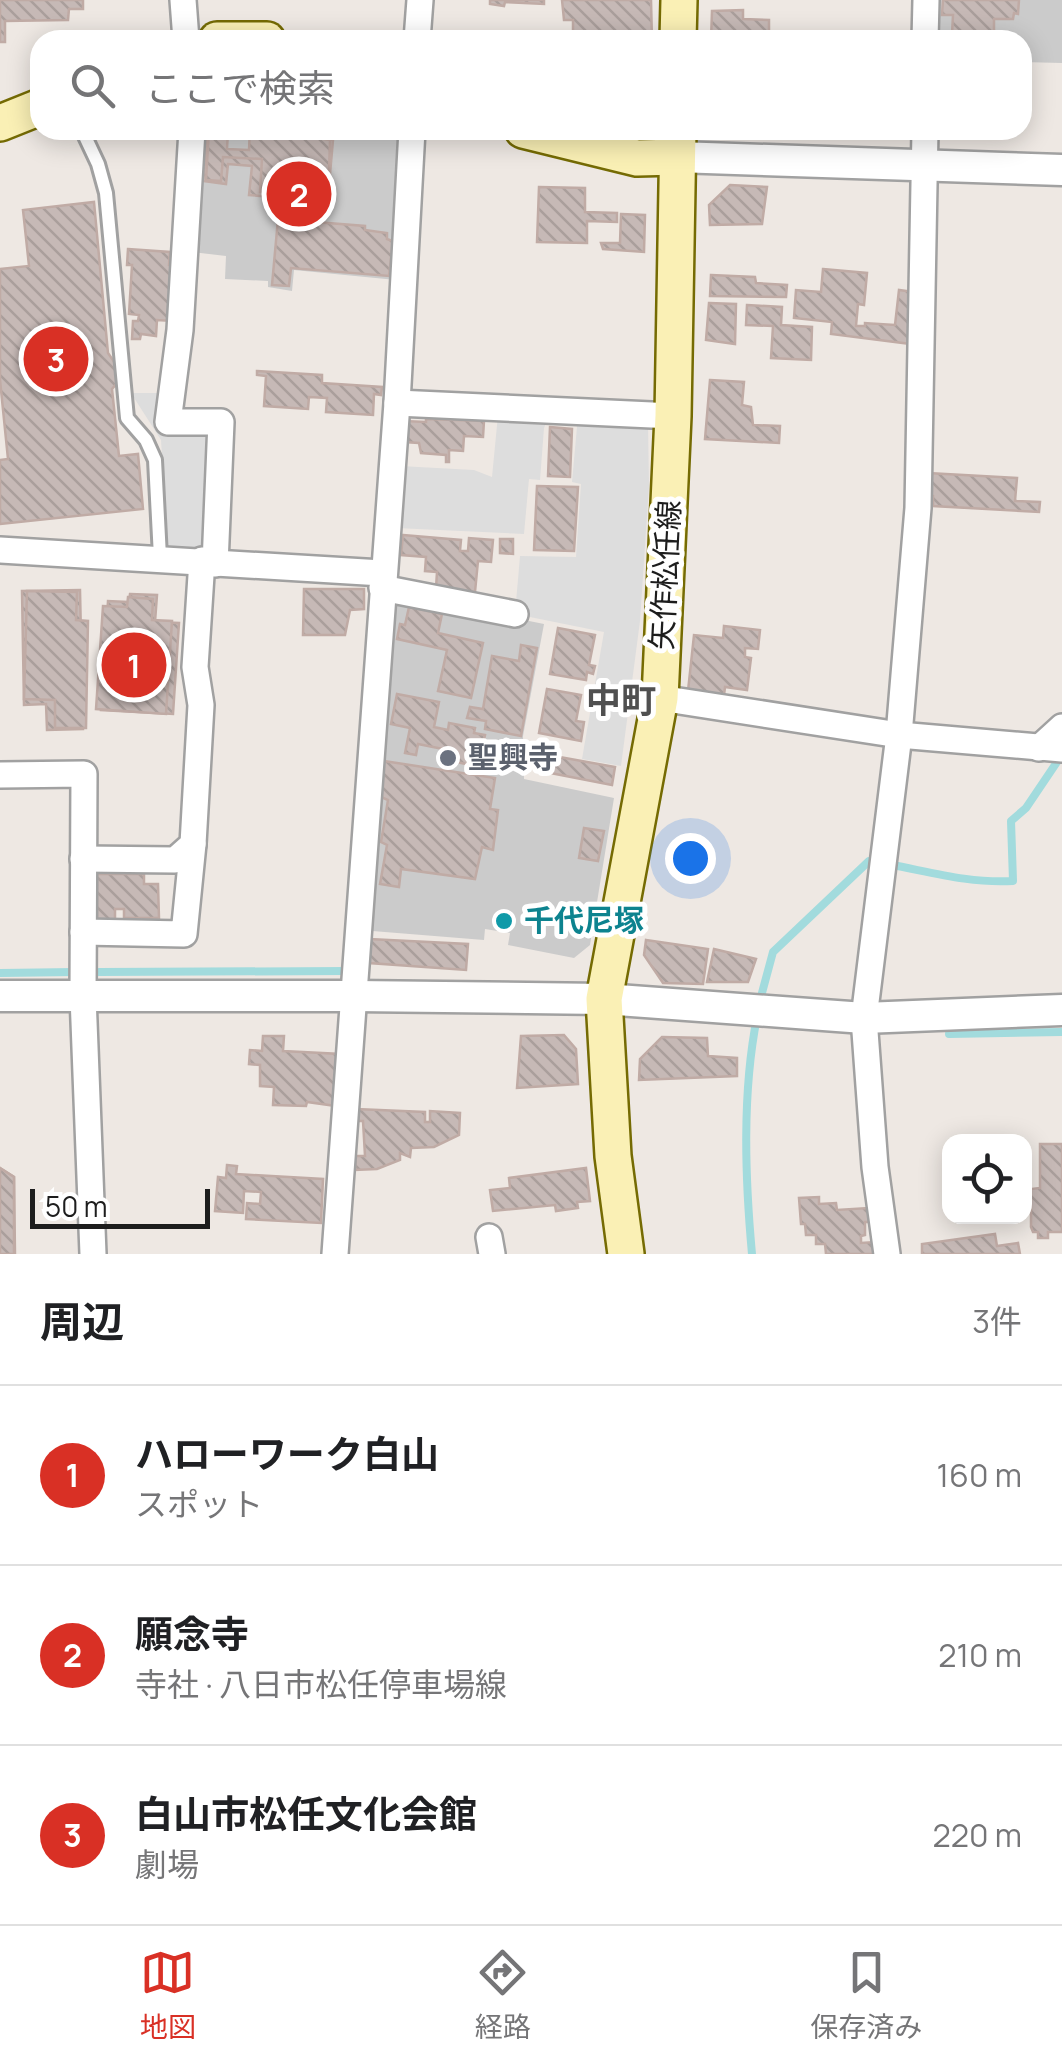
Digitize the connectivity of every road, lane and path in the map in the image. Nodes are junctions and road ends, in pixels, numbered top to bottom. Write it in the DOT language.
graph roads {
  1 [pos="183,0"];
  2 [pos="420,0"];
  3 [pos="679,0"];
  4 [pos="926,0"];
  5 [pos="185,30"];
  6 [pos="418,30"];
  7 [pos="678,30"];
  8 [pos="926,30"];
  9 [pos="30,111"];
  10 [pos="0,123"];
  11 [pos="87,140"];
  12 [pos="191,140"];
  13 [pos="411,140"];
  14 [pos="564,140"];
  15 [pos="925,140"];
  16 [pos="677,144"];
  17 [pos="924,165"];
  18 [pos="1062,170"];
  19 [pos="396,403"];
  20 [pos="673,416"];
  21 [pos="0,550"];
  22 [pos="160,558"];
  23 [pos="208,562"];
  24 [pos="382,580"];
  25 [pos="515,614"];
  26 [pos="660,698"];
  27 [pos="1062,727"];
  28 [pos="899,735"];
  29 [pos="1050,748"];
  30 [pos="0,774"];
  31 [pos="192,844"];
  32 [pos="83,859"];
  33 [pos="83,932"];
  34 [pos="0,996"];
  35 [pos="83,996"];
  36 [pos="356,996"];
  37 [pos="604,1000"];
  38 [pos="1062,1010"];
  39 [pos="864,1018"];
  40 [pos="93,1254"];
  41 [pos="336,1254"];
  42 [pos="626,1254"];
  43 [pos="887,1254"];
  1 -- 5 [label="street"];
  2 -- 6 [label="street"];
  3 -- 7 [label="main road"];
  4 -- 8 [label="street"];
  9 -- 10 [label="main road"];
  11 -- 22 [label="lane"];
  12 -- 23 [label="street"];
  13 -- 19 [label="street"];
  14 -- 16 [label="main road"];
  15 -- 17 [label="street"];
  16 -- 17 [label="street"];
  16 -- 20 [label="main road, 矢作松任線"];
  17 -- 18 [label="street"];
  17 -- 28 [label="street"];
  19 -- 20 [label="street"];
  19 -- 24 [label="street"];
  20 -- 26 [label="main road, 矢作松任線"];
  21 -- 22 [label="street"];
  22 -- 23 [label="street"];
  23 -- 24 [label="street"];
  23 -- 31 [label="street"];
  24 -- 25 [label="street"];
  24 -- 36 [label="street"];
  26 -- 28 [label="street"];
  26 -- 37 [label="main road, 矢作松任線"];
  27 -- 29 [label="street"];
  28 -- 29 [label="street"];
  28 -- 39 [label="street"];
  30 -- 32 [label="street"];
  31 -- 32 [label="street"];
  31 -- 33 [label="street"];
  32 -- 33 [label="street"];
  33 -- 35 [label="street"];
  34 -- 35 [label="street"];
  35 -- 36 [label="street"];
  35 -- 40 [label="street"];
  36 -- 37 [label="street"];
  36 -- 41 [label="street"];
  37 -- 39 [label="street"];
  37 -- 42 [label="main road, 矢作松任線"];
  38 -- 39 [label="street"];
  39 -- 43 [label="street"];
}
